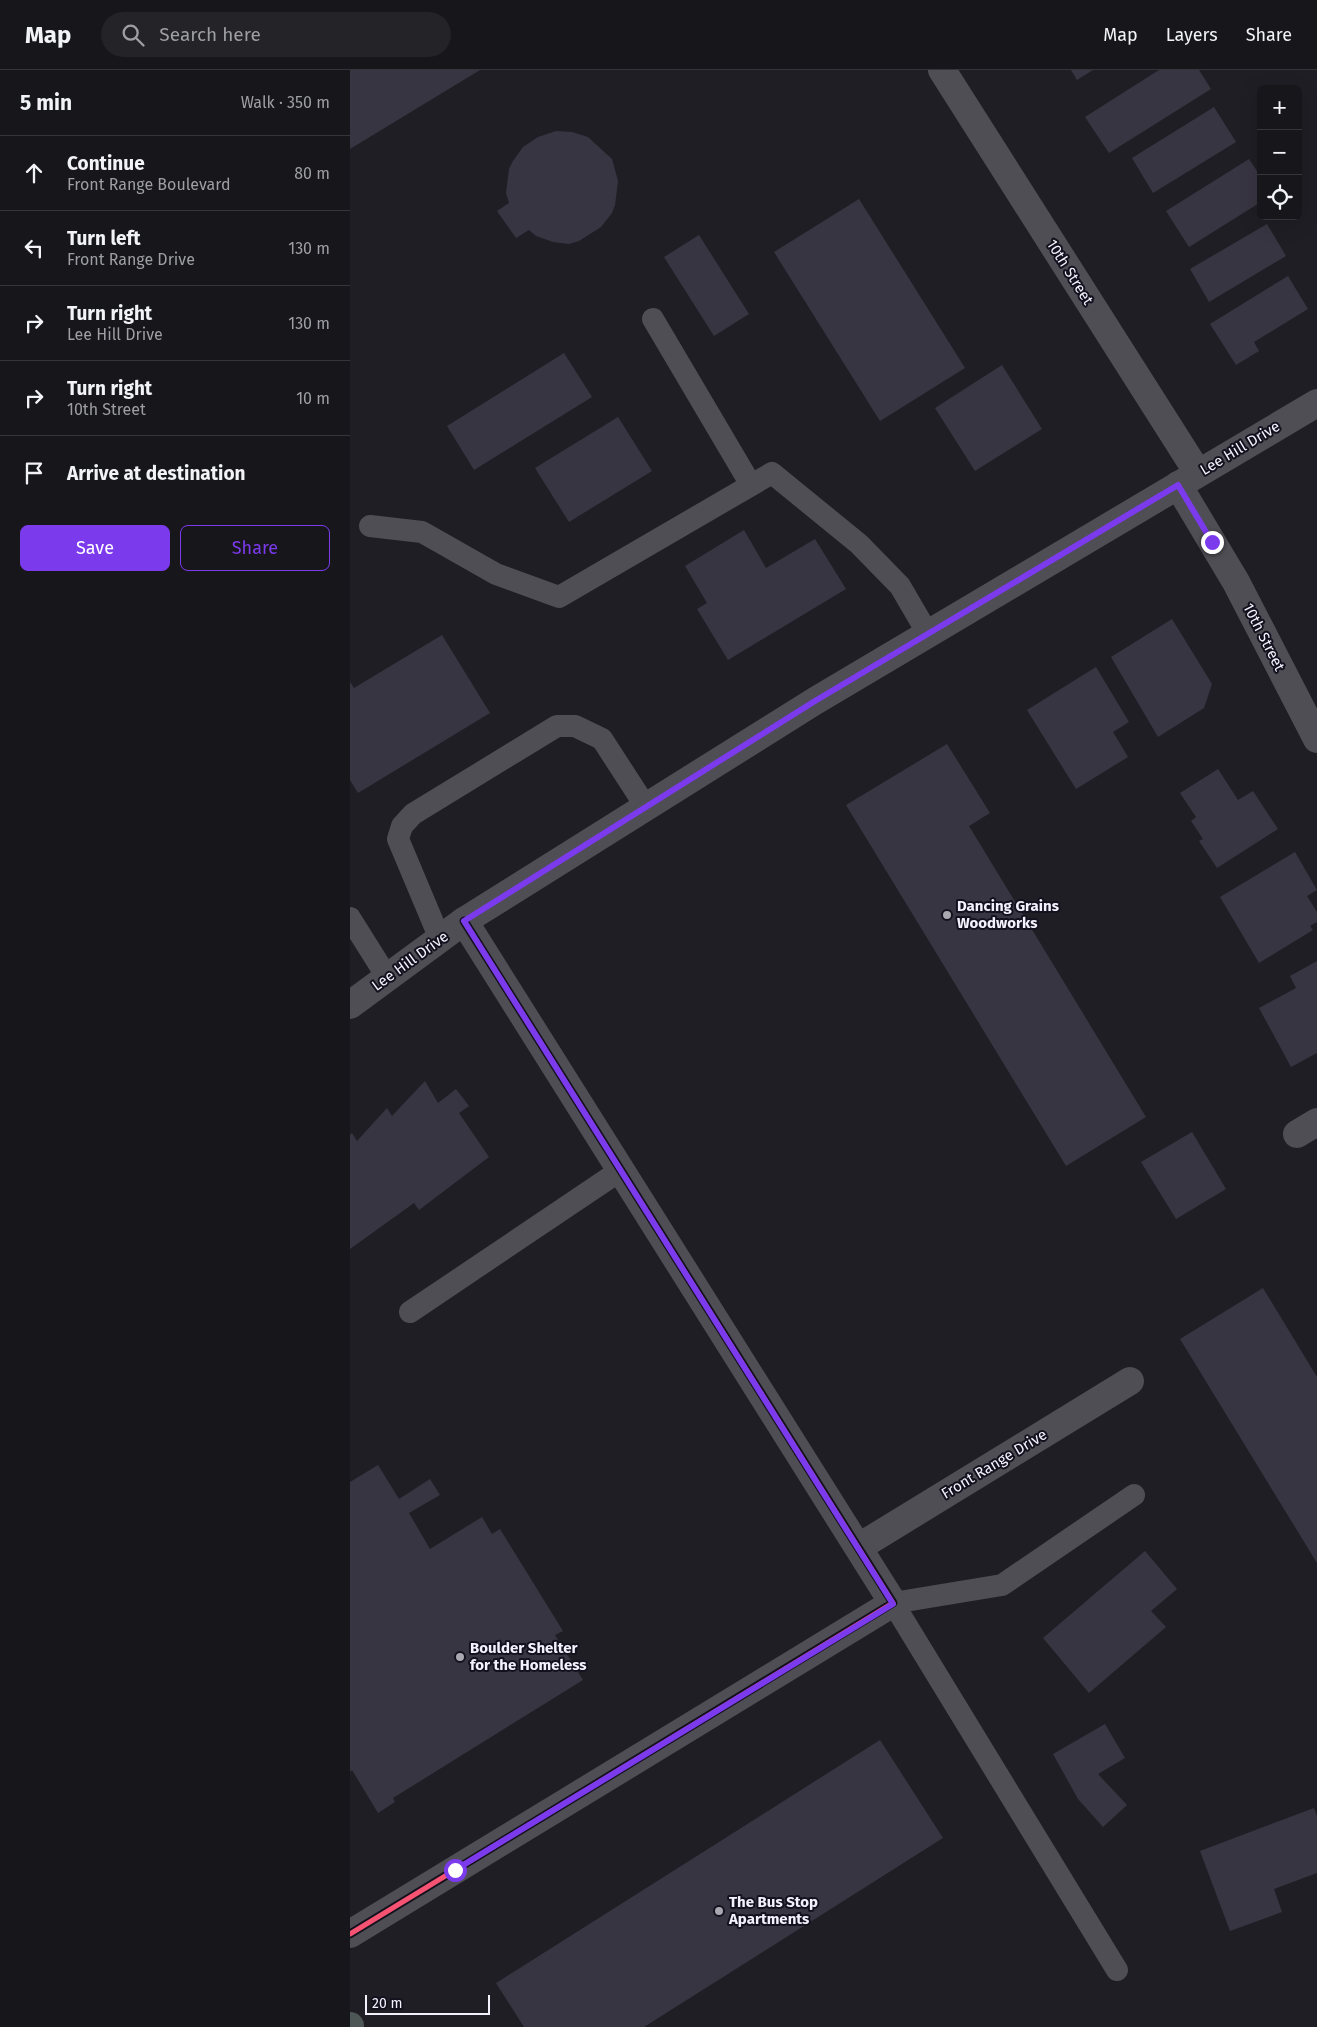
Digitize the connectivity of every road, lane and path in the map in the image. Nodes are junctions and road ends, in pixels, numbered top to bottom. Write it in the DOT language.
graph roads {
  1 [pos="942,70"];
  2 [pos="653,320"];
  3 [pos="1317,403"];
  4 [pos="1188,479"];
  5 [pos="751,485"];
  6 [pos="370,526"];
  7 [pos="928,634"];
  8 [pos="1317,739"];
  9 [pos="646,808"];
  10 [pos="350,918"];
  11 [pos="464,921"];
  12 [pos="440,939"];
  13 [pos="388,977"];
  14 [pos="350,1005"];
  15 [pos="621,1170"];
  16 [pos="410,1312"];
  17 [pos="1130,1381"];
  18 [pos="1134,1495"];
  19 [pos="859,1547"];
  20 [pos="893,1604"];
  21 [pos="350,1934"];
  22 [pos="1117,1970"];
  1 -- 4 [label="street, 10th Street"];
  2 -- 5 [label="lane"];
  3 -- 4 [label="street, Lee Hill Drive"];
  4 -- 7 [label="street, Lee Hill Drive"];
  4 -- 8 [label="street, 10th Street"];
  5 -- 6 [label="lane"];
  5 -- 7 [label="lane"];
  7 -- 9 [label="street, Lee Hill Drive"];
  9 -- 11 [label="street, Lee Hill Drive"];
  9 -- 12 [label="lane"];
  10 -- 13 [label="lane"];
  11 -- 12 [label="street, Lee Hill Drive"];
  11 -- 15 [label="street"];
  12 -- 13 [label="street, Lee Hill Drive"];
  13 -- 14 [label="street, Lee Hill Drive"];
  15 -- 16 [label="lane"];
  15 -- 19 [label="street"];
  17 -- 19 [label="street, Front Range Drive"];
  18 -- 20 [label="lane"];
  19 -- 20 [label="street"];
  20 -- 21 [label="street"];
  20 -- 22 [label="lane"];
}
